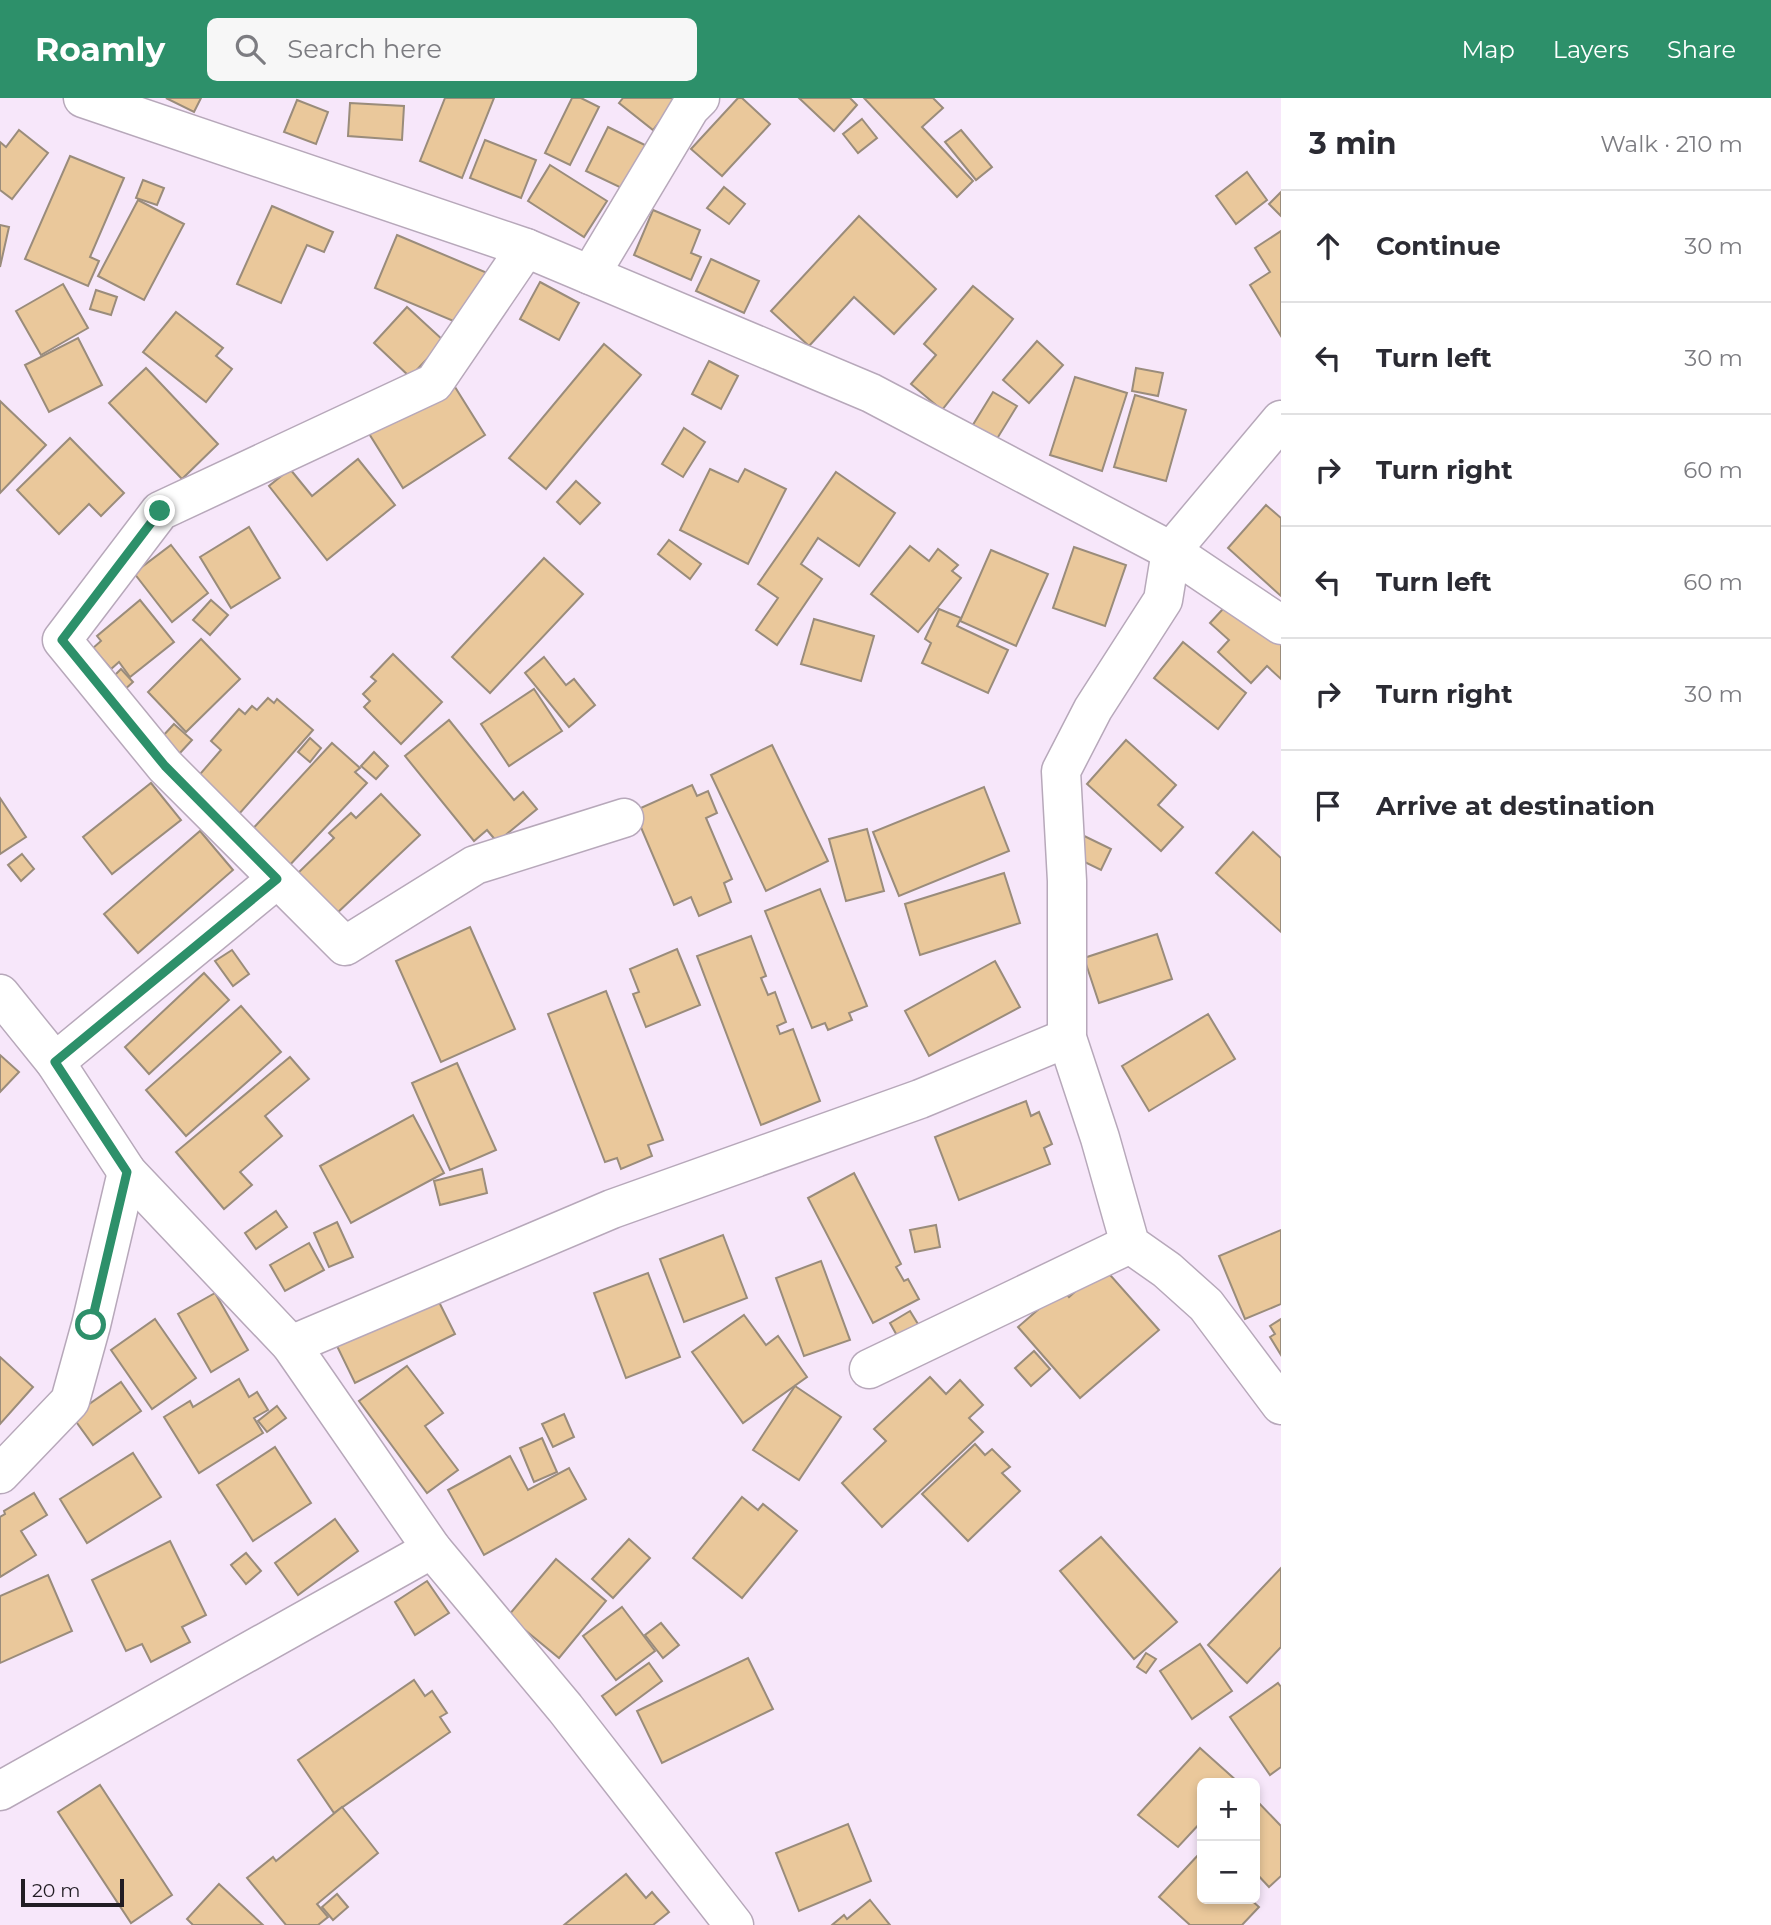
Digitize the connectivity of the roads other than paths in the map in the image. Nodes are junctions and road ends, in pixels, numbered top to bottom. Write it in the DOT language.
graph roads {
  1 [pos="83,98"];
  2 [pos="700,98"];
  3 [pos="526,248"];
  4 [pos="590,275"];
  5 [pos="1281,420"];
  6 [pos="1171,551"];
  7 [pos="1281,625"];
  8 [pos="624,818"];
  9 [pos="277,879"];
  10 [pos="0,994"];
  11 [pos="1067,1038"];
  12 [pos="55,1062"];
  13 [pos="127,1172"];
  14 [pos="1130,1244"];
  15 [pos="291,1345"];
  16 [pos="869,1369"];
  17 [pos="1281,1405"];
  18 [pos="0,1474"];
  19 [pos="432,1549"];
  20 [pos="0,1791"];
  21 [pos="734,1925"];
  1 -- 3 [label="street"];
  2 -- 4 [label="street"];
  3 -- 4 [label="street"];
  3 -- 9 [label="street"];
  4 -- 6 [label="street"];
  5 -- 6 [label="street"];
  6 -- 7 [label="street"];
  6 -- 11 [label="street"];
  8 -- 9 [label="street"];
  9 -- 12 [label="street"];
  10 -- 12 [label="street"];
  11 -- 14 [label="street"];
  11 -- 15 [label="street"];
  12 -- 13 [label="street"];
  13 -- 15 [label="street"];
  13 -- 18 [label="street"];
  14 -- 16 [label="street"];
  14 -- 17 [label="street"];
  15 -- 19 [label="street"];
  19 -- 20 [label="street"];
  19 -- 21 [label="street"];
}
